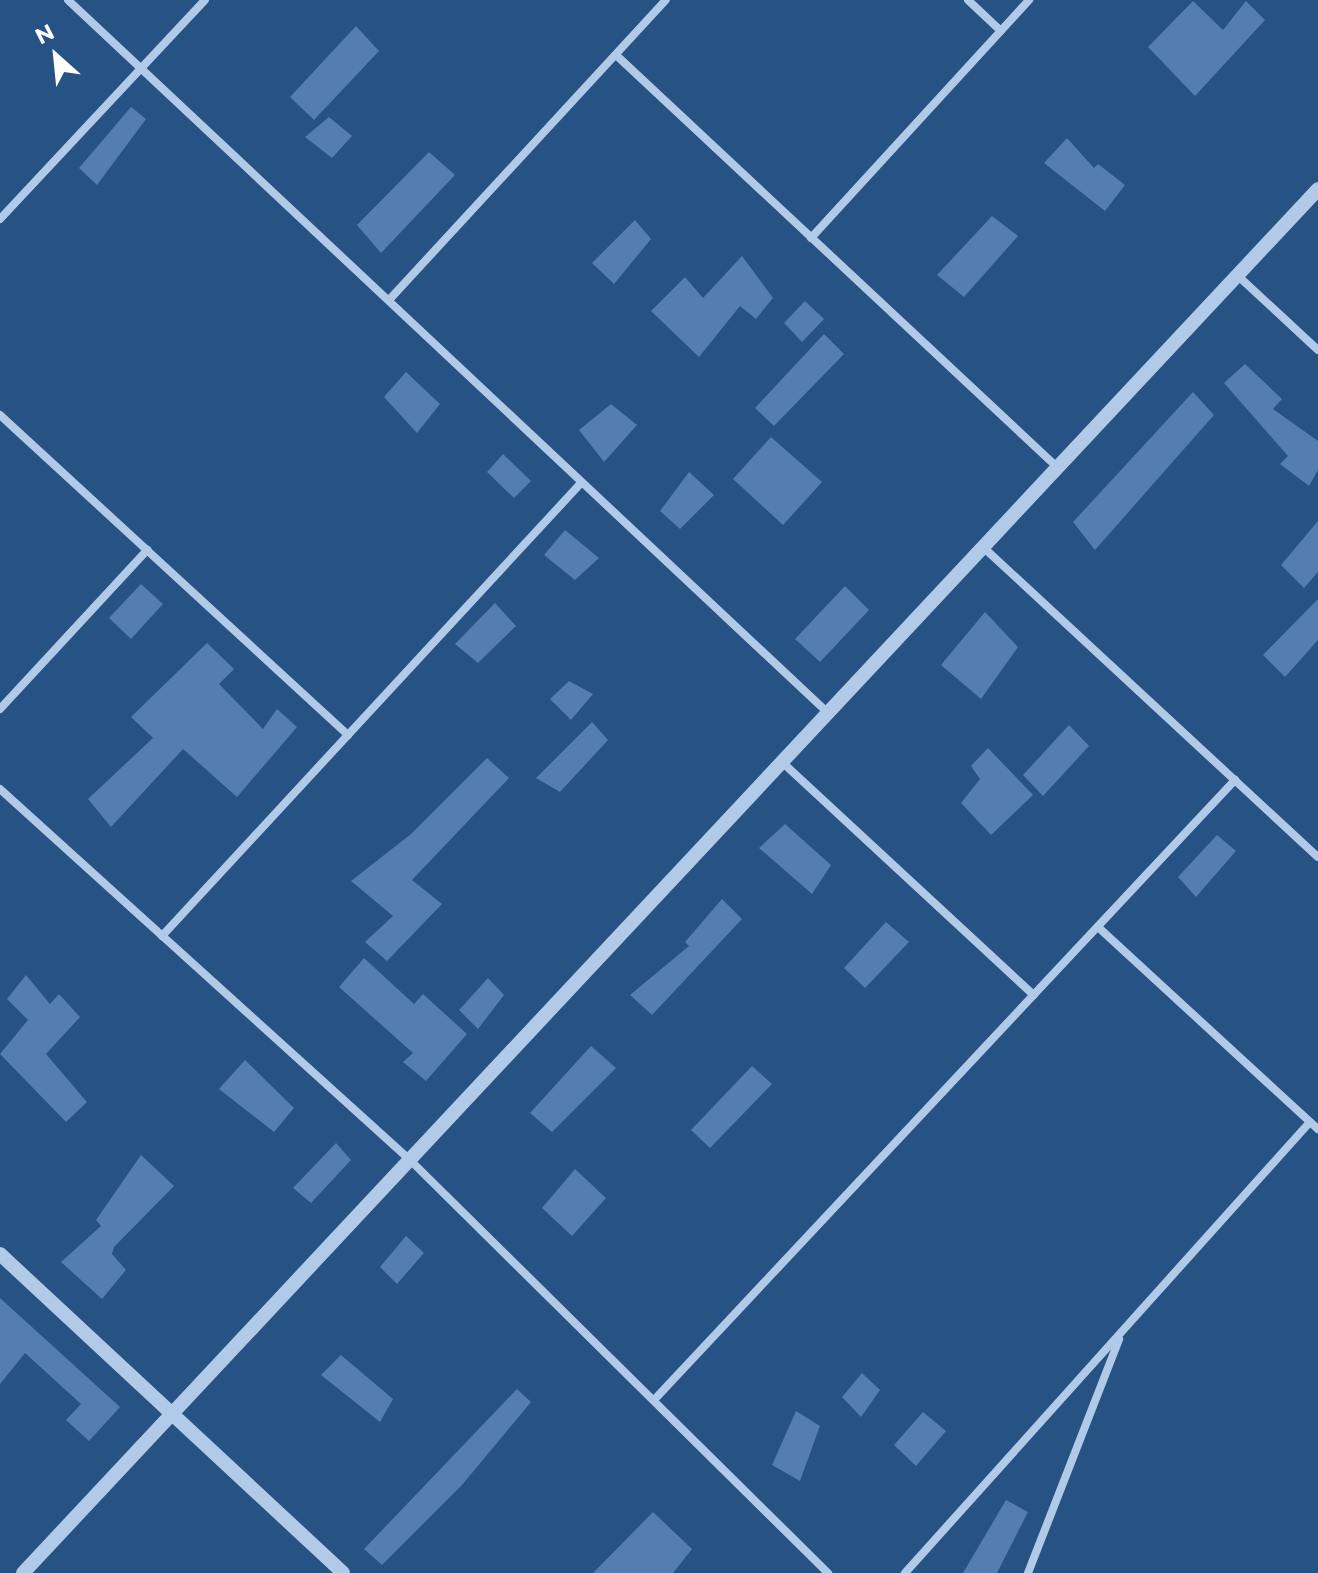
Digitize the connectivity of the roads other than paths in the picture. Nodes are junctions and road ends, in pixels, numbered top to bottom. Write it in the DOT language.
graph roads {
  1 [pos="68,0"];
  2 [pos="205,0"];
  3 [pos="666,0"];
  4 [pos="968,0"];
  5 [pos="1029,0"];
  6 [pos="1001,31"];
  7 [pos="616,55"];
  8 [pos="141,69"];
  9 [pos="1318,189"];
  10 [pos="0,219"];
  11 [pos="811,238"];
  12 [pos="1237,275"];
  13 [pos="389,300"];
  14 [pos="1318,350"];
  15 [pos="0,415"];
  16 [pos="1057,467"];
  17 [pos="582,482"];
  18 [pos="983,547"];
  19 [pos="147,550"];
  20 [pos="0,709"];
  21 [pos="828,713"];
  22 [pos="348,735"];
  23 [pos="782,762"];
  24 [pos="1235,780"];
  25 [pos="0,789"];
  26 [pos="1318,857"];
  27 [pos="1098,927"];
  28 [pos="162,936"];
  29 [pos="1034,995"];
  30 [pos="1310,1122"];
  31 [pos="1318,1129"];
  32 [pos="410,1160"];
  33 [pos="0,1254"];
  34 [pos="1122,1332"];
  35 [pos="654,1400"];
  36 [pos="172,1414"];
  37 [pos="23,1573"];
  38 [pos="343,1573"];
  39 [pos="828,1573"];
  40 [pos="905,1573"];
  41 [pos="1028,1573"];
  1 -- 8 [label="street"];
  2 -- 8 [label="street"];
  3 -- 7 [label="street"];
  4 -- 6 [label="street"];
  5 -- 6 [label="street"];
  6 -- 11 [label="street"];
  7 -- 11 [label="street"];
  7 -- 13 [label="street"];
  8 -- 10 [label="street"];
  8 -- 13 [label="street"];
  9 -- 12 [label="street"];
  11 -- 16 [label="street"];
  12 -- 14 [label="street"];
  12 -- 16 [label="street"];
  13 -- 17 [label="street"];
  15 -- 19 [label="street"];
  16 -- 18 [label="street"];
  17 -- 21 [label="street"];
  17 -- 22 [label="street"];
  18 -- 21 [label="street"];
  18 -- 24 [label="street"];
  19 -- 20 [label="street"];
  19 -- 22 [label="street"];
  21 -- 23 [label="street"];
  22 -- 28 [label="street"];
  23 -- 29 [label="street"];
  23 -- 32 [label="street"];
  24 -- 26 [label="street"];
  24 -- 27 [label="street"];
  25 -- 28 [label="street"];
  27 -- 29 [label="street"];
  27 -- 30 [label="street"];
  28 -- 32 [label="street"];
  29 -- 35 [label="street"];
  30 -- 31 [label="street"];
  30 -- 34 [label="street"];
  32 -- 35 [label="street"];
  32 -- 36 [label="street"];
  33 -- 36 [label="street"];
  34 -- 40 [label="street"];
  34 -- 41 [label="street"];
  35 -- 39 [label="street"];
  36 -- 37 [label="street"];
  36 -- 38 [label="street"];
}
